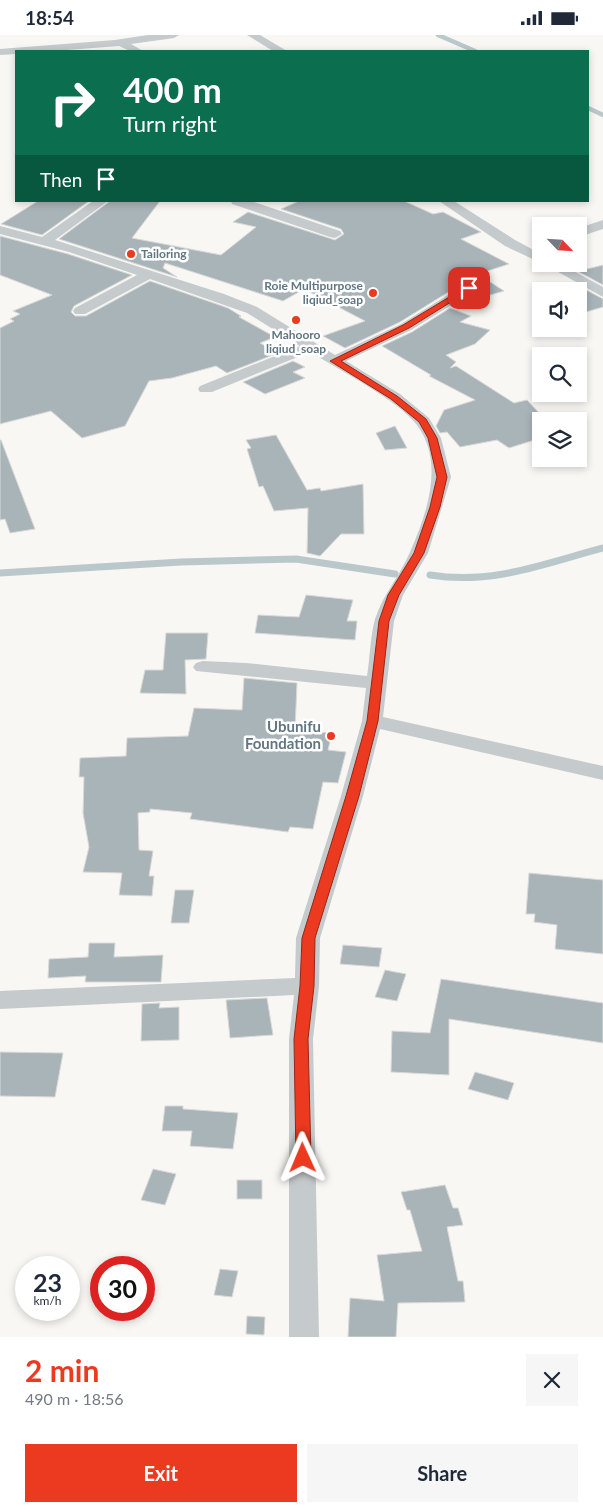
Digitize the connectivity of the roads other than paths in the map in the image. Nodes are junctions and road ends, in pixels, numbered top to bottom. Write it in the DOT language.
graph roads {
  1 [pos="111,35"];
  2 [pos="174,35"];
  3 [pos="252,35"];
  4 [pos="121,43"];
  5 [pos="27,50"];
  6 [pos="136,50"];
  7 [pos="279,50"];
  8 [pos="15,51"];
  9 [pos="0,52"];
  10 [pos="101,202"];
  11 [pos="240,202"];
  12 [pos="447,202"];
  13 [pos="603,224"];
  14 [pos="0,230"];
  15 [pos="588,230"];
  16 [pos="335,234"];
  17 [pos="45,241"];
  18 [pos="532,251"];
  19 [pos="567,273"];
  20 [pos="149,274"];
  21 [pos="469,288"];
  22 [pos="603,293"];
  23 [pos="80,311"];
  24 [pos="310,347"];
  25 [pos="334,361"];
  26 [pos="206,389"];
  27 [pos="203,667"];
  28 [pos="375,683"];
  29 [pos="372,721"];
  30 [pos="603,773"];
  31 [pos="307,986"];
  32 [pos="0,1000"];
  33 [pos="304,1337"];
  1 -- 4 [label="street"];
  2 -- 4 [label="street"];
  3 -- 7 [label="street"];
  4 -- 5 [label="street"];
  4 -- 6 [label="street"];
  8 -- 9 [label="street"];
  10 -- 17 [label="street"];
  11 -- 16 [label="street"];
  12 -- 18 [label="street"];
  13 -- 15 [label="street"];
  14 -- 17 [label="street"];
  17 -- 20 [label="street"];
  19 -- 22 [label="street"];
  20 -- 23 [label="street"];
  20 -- 24 [label="street"];
  21 -- 25 [label="street"];
  24 -- 25 [label="street"];
  24 -- 26 [label="street"];
  25 -- 28 [label="street"];
  27 -- 28 [label="street"];
  28 -- 29 [label="street"];
  29 -- 30 [label="street"];
  29 -- 31 [label="street"];
  31 -- 32 [label="street"];
  31 -- 33 [label="street"];
}
